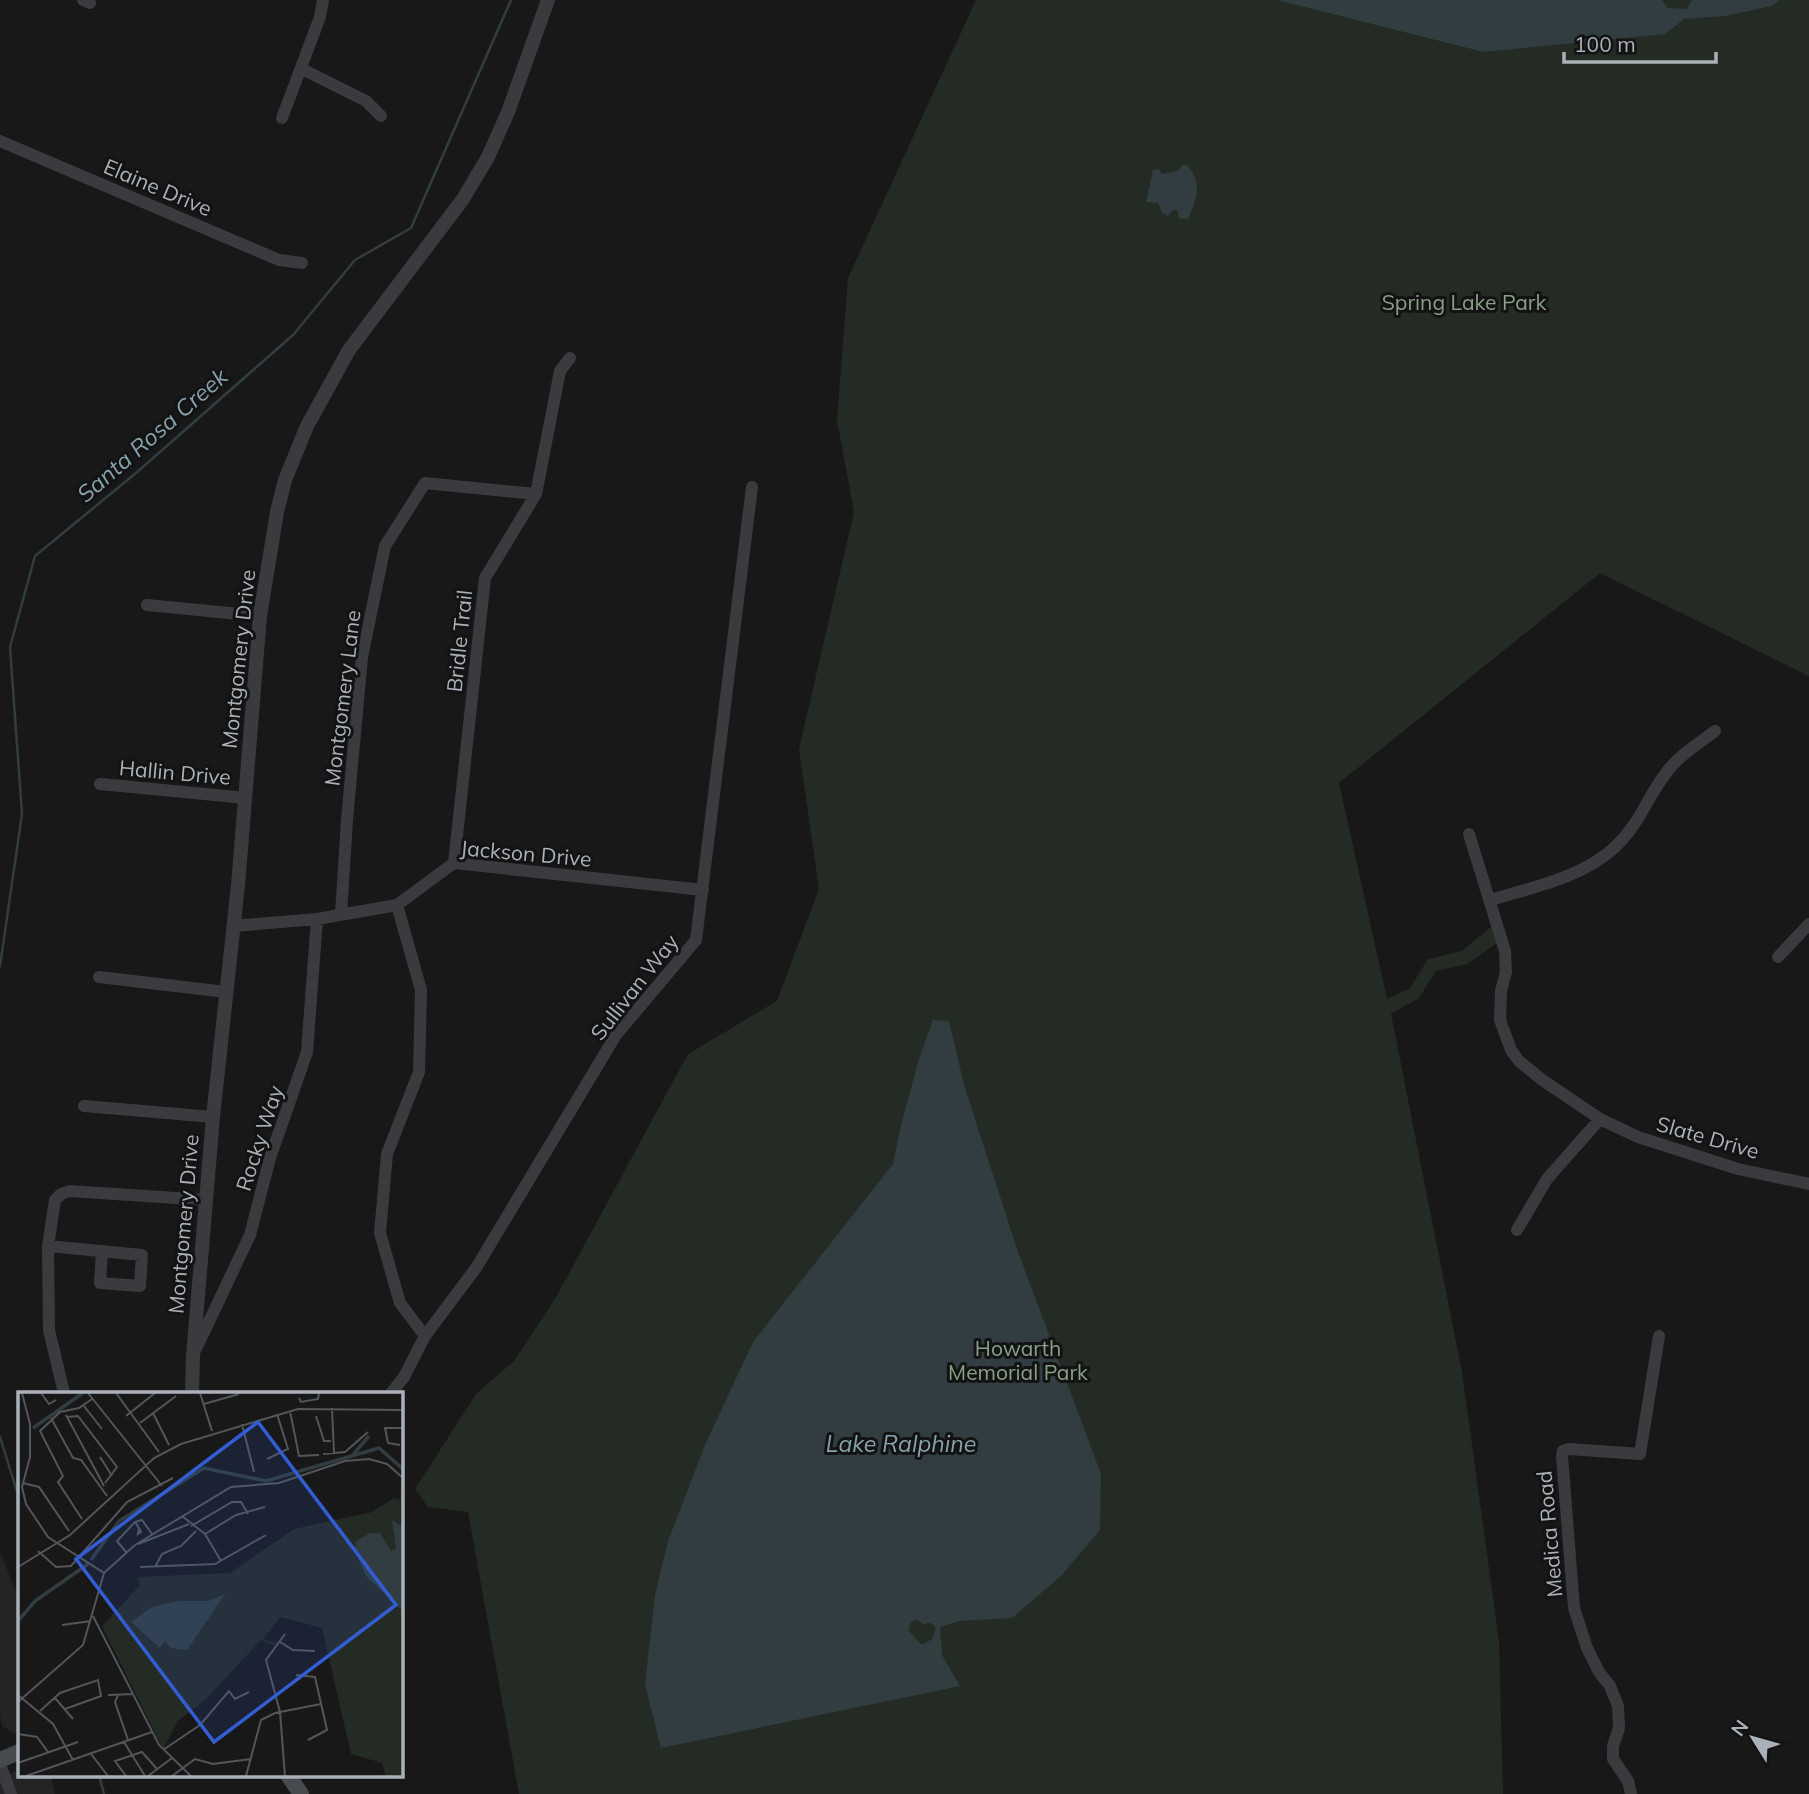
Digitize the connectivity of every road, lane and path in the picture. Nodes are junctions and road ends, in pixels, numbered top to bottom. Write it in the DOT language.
graph roads {
  1 [pos="323,0"];
  2 [pos="548,0"];
  3 [pos="302,69"];
  4 [pos="382,116"];
  5 [pos="282,118"];
  6 [pos="0,141"];
  7 [pos="302,263"];
  8 [pos="570,358"];
  9 [pos="752,487"];
  10 [pos="536,494"];
  11 [pos="147,605"];
  12 [pos="260,616"];
  13 [pos="1715,731"];
  14 [pos="100,784"];
  15 [pos="246,799"];
  16 [pos="1469,834"];
  17 [pos="454,863"];
  18 [pos="703,890"];
  19 [pos="1491,900"];
  20 [pos="397,905"];
  21 [pos="341,914"];
  22 [pos="317,919"];
  23 [pos="1809,924"];
  24 [pos="234,926"];
  25 [pos="1778,957"];
  26 [pos="99,977"];
  27 [pos="226,992"];
  28 [pos="84,1106"];
  29 [pos="213,1116"];
  30 [pos="1600,1119"];
  31 [pos="1809,1184"];
  32 [pos="205,1200"];
  33 [pos="1517,1230"];
  34 [pos="48,1246"];
  35 [pos="102,1251"];
  36 [pos="425,1336"];
  37 [pos="1659,1336"];
  38 [pos="192,1356"];
  39 [pos="64,1392"];
  40 [pos="192,1392"];
  41 [pos="392,1392"];
  42 [pos="18,1753"];
  43 [pos="0,1762"];
  44 [pos="289,1776"];
  45 [pos="11,1794"];
  46 [pos="301,1794"];
  47 [pos="1630,1794"];
  1 -- 3 [label="street"];
  2 -- 12 [label="street, Montgomery Drive"];
  3 -- 4 [label="street"];
  3 -- 5 [label="street"];
  6 -- 7 [label="street, Elaine Drive"];
  8 -- 10 [label="street, Bridle Trail"];
  9 -- 18 [label="street, Sullivan Way"];
  10 -- 17 [label="street, Bridle Trail"];
  10 -- 21 [label="street, Montgomery Lane"];
  11 -- 12 [label="street"];
  12 -- 15 [label="street, Montgomery Drive"];
  13 -- 19 [label="street"];
  14 -- 15 [label="street, Hallin Drive"];
  15 -- 24 [label="street, Montgomery Drive"];
  16 -- 19 [label="street, Slate Drive"];
  17 -- 18 [label="street, Jackson Drive"];
  17 -- 20 [label="street, Jackson Drive"];
  18 -- 36 [label="street, Sullivan Way"];
  19 -- 30 [label="street, Slate Drive"];
  20 -- 21 [label="street, Jackson Drive"];
  20 -- 36 [label="street"];
  21 -- 22 [label="street, Jackson Drive"];
  22 -- 24 [label="street, Jackson Drive"];
  22 -- 38 [label="street, Rocky Way"];
  23 -- 25 [label="street"];
  24 -- 27 [label="street, Montgomery Drive"];
  26 -- 27 [label="street"];
  27 -- 29 [label="street, Montgomery Drive"];
  28 -- 29 [label="street"];
  29 -- 32 [label="street, Montgomery Drive"];
  30 -- 31 [label="street, Slate Drive"];
  30 -- 33 [label="street"];
  32 -- 34 [label="street"];
  32 -- 38 [label="street, Montgomery Drive"];
  34 -- 35 [label="street"];
  34 -- 39 [label="street"];
  36 -- 41 [label="street, Sullivan Way"];
  37 -- 47 [label="street, Medica Road"];
  38 -- 40 [label="street, Montgomery Drive"];
  42 -- 43 [label="main road"];
  43 -- 45 [label="street"];
  44 -- 46 [label="main road"];
}
